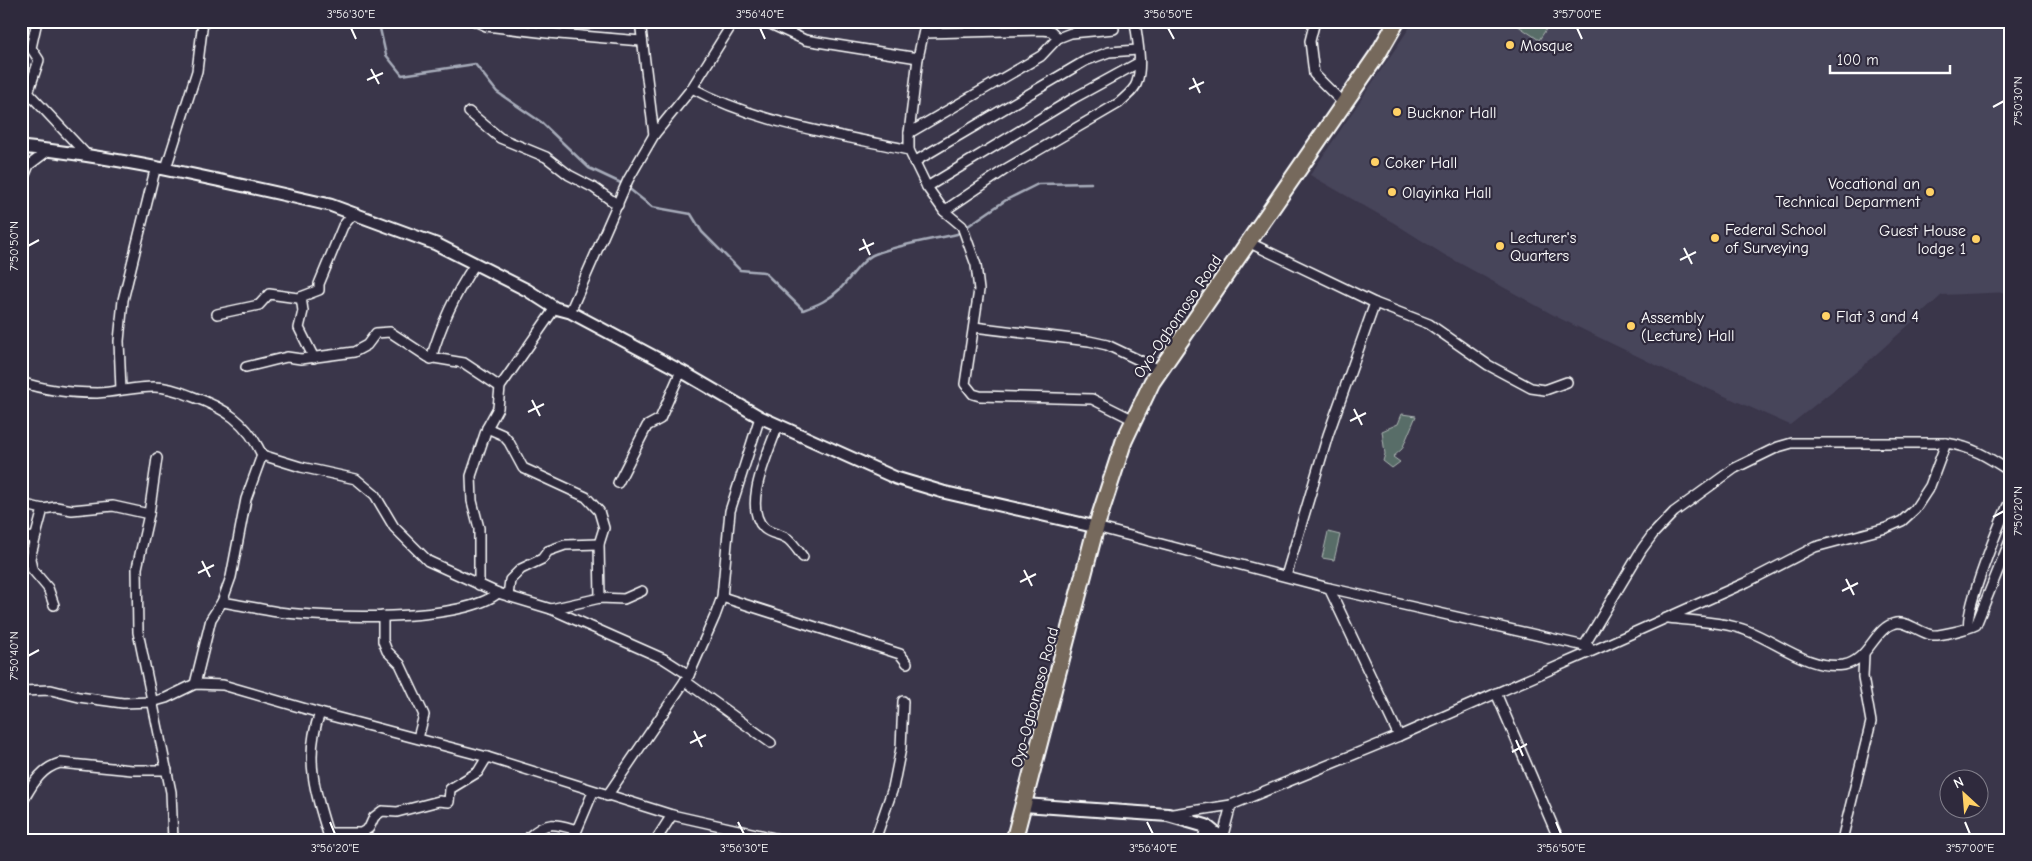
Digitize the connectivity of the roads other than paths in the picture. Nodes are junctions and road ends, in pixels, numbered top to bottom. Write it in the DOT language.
graph roads {
  1 [pos="38,21"];
  2 [pos="203,21"];
  3 [pos="475,21"];
  4 [pos="640,21"];
  5 [pos="734,21"];
  6 [pos="764,21"];
  7 [pos="926,21"];
  8 [pos="1135,21"];
  9 [pos="1315,21"];
  10 [pos="1397,21"];
  11 [pos="487,23"];
  12 [pos="1031,26"];
  13 [pos="1114,29"];
  14 [pos="925,33"];
  15 [pos="1058,38"];
  16 [pos="640,41"];
  17 [pos="1138,50"];
  18 [pos="918,58"];
  19 [pos="1138,63"];
  20 [pos="21,85"];
  21 [pos="692,88"];
  22 [pos="28,93"];
  23 [pos="1344,104"];
  24 [pos="469,112"];
  25 [pos="909,133"];
  26 [pos="654,135"];
  27 [pos="21,147"];
  28 [pos="49,150"];
  29 [pos="909,150"];
  30 [pos="86,153"];
  31 [pos="914,162"];
  32 [pos="161,167"];
  33 [pos="21,184"];
  34 [pos="927,187"];
  35 [pos="618,205"];
  36 [pos="944,211"];
  37 [pos="354,213"];
  38 [pos="1248,242"];
  39 [pos="475,264"];
  40 [pos="301,297"];
  41 [pos="1375,303"];
  42 [pos="555,308"];
  43 [pos="570,312"];
  44 [pos="217,314"];
  45 [pos="974,327"];
  46 [pos="314,358"];
  47 [pos="431,359"];
  48 [pos="246,367"];
  49 [pos="1160,370"];
  50 [pos="682,371"];
  51 [pos="21,382"];
  52 [pos="1567,382"];
  53 [pos="500,387"];
  54 [pos="121,390"];
  55 [pos="760,417"];
  56 [pos="1134,420"];
  57 [pos="778,425"];
  58 [pos="487,428"];
  59 [pos="1946,443"];
  60 [pos="262,455"];
  61 [pos="157,458"];
  62 [pos="2011,472"];
  63 [pos="618,483"];
  64 [pos="2011,499"];
  65 [pos="21,504"];
  66 [pos="43,509"];
  67 [pos="149,514"];
  68 [pos="1096,527"];
  69 [pos="35,537"];
  70 [pos="21,538"];
  71 [pos="2011,538"];
  72 [pos="599,544"];
  73 [pos="803,557"];
  74 [pos="1286,576"];
  75 [pos="480,585"];
  76 [pos="1329,588"];
  77 [pos="642,591"];
  78 [pos="498,593"];
  79 [pos="508,596"];
  80 [pos="722,597"];
  81 [pos="600,598"];
  82 [pos="222,602"];
  83 [pos="54,605"];
  84 [pos="551,609"];
  85 [pos="383,616"];
  86 [pos="1668,617"];
  87 [pos="1970,628"];
  88 [pos="1584,646"];
  89 [pos="1597,649"];
  90 [pos="1864,654"];
  91 [pos="907,664"];
  92 [pos="1849,664"];
  93 [pos="1863,676"];
  94 [pos="687,678"];
  95 [pos="195,684"];
  96 [pos="21,691"];
  97 [pos="1496,693"];
  98 [pos="903,701"];
  99 [pos="152,702"];
  100 [pos="320,713"];
  101 [pos="1399,736"];
  102 [pos="418,738"];
  103 [pos="771,743"];
  104 [pos="487,757"];
  105 [pos="167,770"];
  106 [pos="592,792"];
  107 [pos="607,796"];
  108 [pos="21,804"];
  109 [pos="1231,805"];
  110 [pos="1024,806"];
  111 [pos="672,815"];
  112 [pos="1168,815"];
  113 [pos="1206,826"];
  114 [pos="329,836"];
  115 [pos="530,836"];
  116 [pos="1223,839"];
  117 [pos="173,840"];
  118 [pos="656,840"];
  119 [pos="782,840"];
  120 [pos="875,840"];
  121 [pos="1014,840"];
  122 [pos="1203,840"];
  123 [pos="1559,840"];
  124 [pos="1842,840"];
  1 -- 22 [label="street"];
  2 -- 32 [label="street"];
  3 -- 11 [label="street"];
  4 -- 16 [label="street"];
  5 -- 21 [label="street"];
  6 -- 18 [label="street"];
  7 -- 14 [label="street"];
  8 -- 17 [label="street"];
  9 -- 23 [label="street"];
  10 -- 23 [label="highway, Oyo-Ogbomoso Road"];
  11 -- 16 [label="street"];
  12 -- 14 [label="street"];
  12 -- 15 [label="street"];
  13 -- 15 [label="street"];
  14 -- 18 [label="street"];
  15 -- 25 [label="street"];
  16 -- 26 [label="street"];
  17 -- 19 [label="street"];
  17 -- 31 [label="street"];
  18 -- 25 [label="street"];
  19 -- 34 [label="street"];
  19 -- 36 [label="street"];
  20 -- 22 [label="street"];
  21 -- 26 [label="street"];
  21 -- 29 [label="street"];
  22 -- 30 [label="street"];
  23 -- 38 [label="highway, Oyo-Ogbomoso Road"];
  24 -- 35 [label="street"];
  25 -- 29 [label="street"];
  26 -- 35 [label="street"];
  27 -- 28 [label="street"];
  28 -- 30 [label="street"];
  28 -- 33 [label="street"];
  29 -- 31 [label="street"];
  30 -- 32 [label="street"];
  31 -- 34 [label="street"];
  32 -- 37 [label="street"];
  32 -- 54 [label="street"];
  34 -- 36 [label="street"];
  35 -- 43 [label="street"];
  36 -- 45 [label="street"];
  37 -- 39 [label="street"];
  37 -- 40 [label="street"];
  38 -- 41 [label="street"];
  38 -- 49 [label="highway, Oyo-Ogbomoso Road"];
  39 -- 42 [label="street"];
  39 -- 47 [label="street"];
  40 -- 44 [label="street"];
  40 -- 46 [label="street"];
  41 -- 52 [label="street"];
  41 -- 74 [label="street"];
  42 -- 43 [label="street"];
  42 -- 53 [label="street"];
  43 -- 50 [label="street"];
  45 -- 49 [label="street"];
  45 -- 56 [label="street"];
  46 -- 47 [label="street"];
  46 -- 48 [label="street"];
  47 -- 53 [label="street"];
  49 -- 56 [label="highway, Oyo-Ogbomoso Road"];
  50 -- 55 [label="street"];
  50 -- 63 [label="street"];
  51 -- 54 [label="street"];
  53 -- 58 [label="street"];
  54 -- 60 [label="street"];
  55 -- 57 [label="street"];
  55 -- 80 [label="street"];
  56 -- 68 [label="highway, Oyo-Ogbomoso Road"];
  57 -- 68 [label="street"];
  57 -- 73 [label="street"];
  58 -- 72 [label="street"];
  58 -- 75 [label="street"];
  59 -- 62 [label="street"];
  59 -- 86 [label="street"];
  59 -- 88 [label="street"];
  60 -- 75 [label="street"];
  60 -- 82 [label="street"];
  61 -- 67 [label="street"];
  64 -- 87 [label="street"];
  65 -- 66 [label="street"];
  66 -- 67 [label="street"];
  66 -- 69 [label="street"];
  67 -- 99 [label="street"];
  68 -- 74 [label="street"];
  68 -- 110 [label="highway, Oyo-Ogbomoso Road"];
  69 -- 70 [label="street"];
  69 -- 83 [label="street"];
  71 -- 87 [label="street"];
  72 -- 79 [label="street"];
  72 -- 81 [label="street"];
  74 -- 76 [label="street"];
  75 -- 78 [label="street"];
  76 -- 88 [label="street"];
  76 -- 101 [label="street"];
  77 -- 81 [label="street"];
  78 -- 79 [label="street"];
  78 -- 85 [label="street"];
  79 -- 84 [label="street"];
  80 -- 91 [label="street"];
  80 -- 94 [label="street"];
  81 -- 84 [label="street"];
  82 -- 85 [label="street"];
  82 -- 95 [label="street"];
  84 -- 94 [label="street"];
  85 -- 102 [label="street"];
  86 -- 89 [label="street"];
  86 -- 92 [label="street"];
  87 -- 90 [label="street"];
  88 -- 89 [label="street"];
  89 -- 97 [label="street"];
  90 -- 92 [label="street"];
  90 -- 93 [label="street"];
  92 -- 93 [label="street"];
  93 -- 124 [label="street"];
  94 -- 103 [label="street"];
  94 -- 107 [label="street"];
  95 -- 99 [label="street"];
  95 -- 100 [label="street"];
  96 -- 99 [label="street"];
  97 -- 101 [label="street"];
  97 -- 123 [label="street"];
  98 -- 120 [label="street"];
  99 -- 105 [label="street"];
  100 -- 102 [label="street"];
  100 -- 114 [label="street"];
  101 -- 109 [label="street"];
  102 -- 104 [label="street"];
  104 -- 106 [label="street"];
  104 -- 114 [label="street"];
  105 -- 108 [label="street"];
  105 -- 117 [label="street"];
  106 -- 107 [label="street"];
  106 -- 115 [label="street"];
  107 -- 111 [label="street"];
  109 -- 112 [label="street"];
  109 -- 116 [label="street"];
  110 -- 112 [label="main road"];
  110 -- 121 [label="highway, Oyo-Ogbomoso Road"];
  111 -- 118 [label="street"];
  111 -- 119 [label="street"];
  112 -- 113 [label="main road"];
  113 -- 116 [label="main road"];
  113 -- 122 [label="street"];
}
